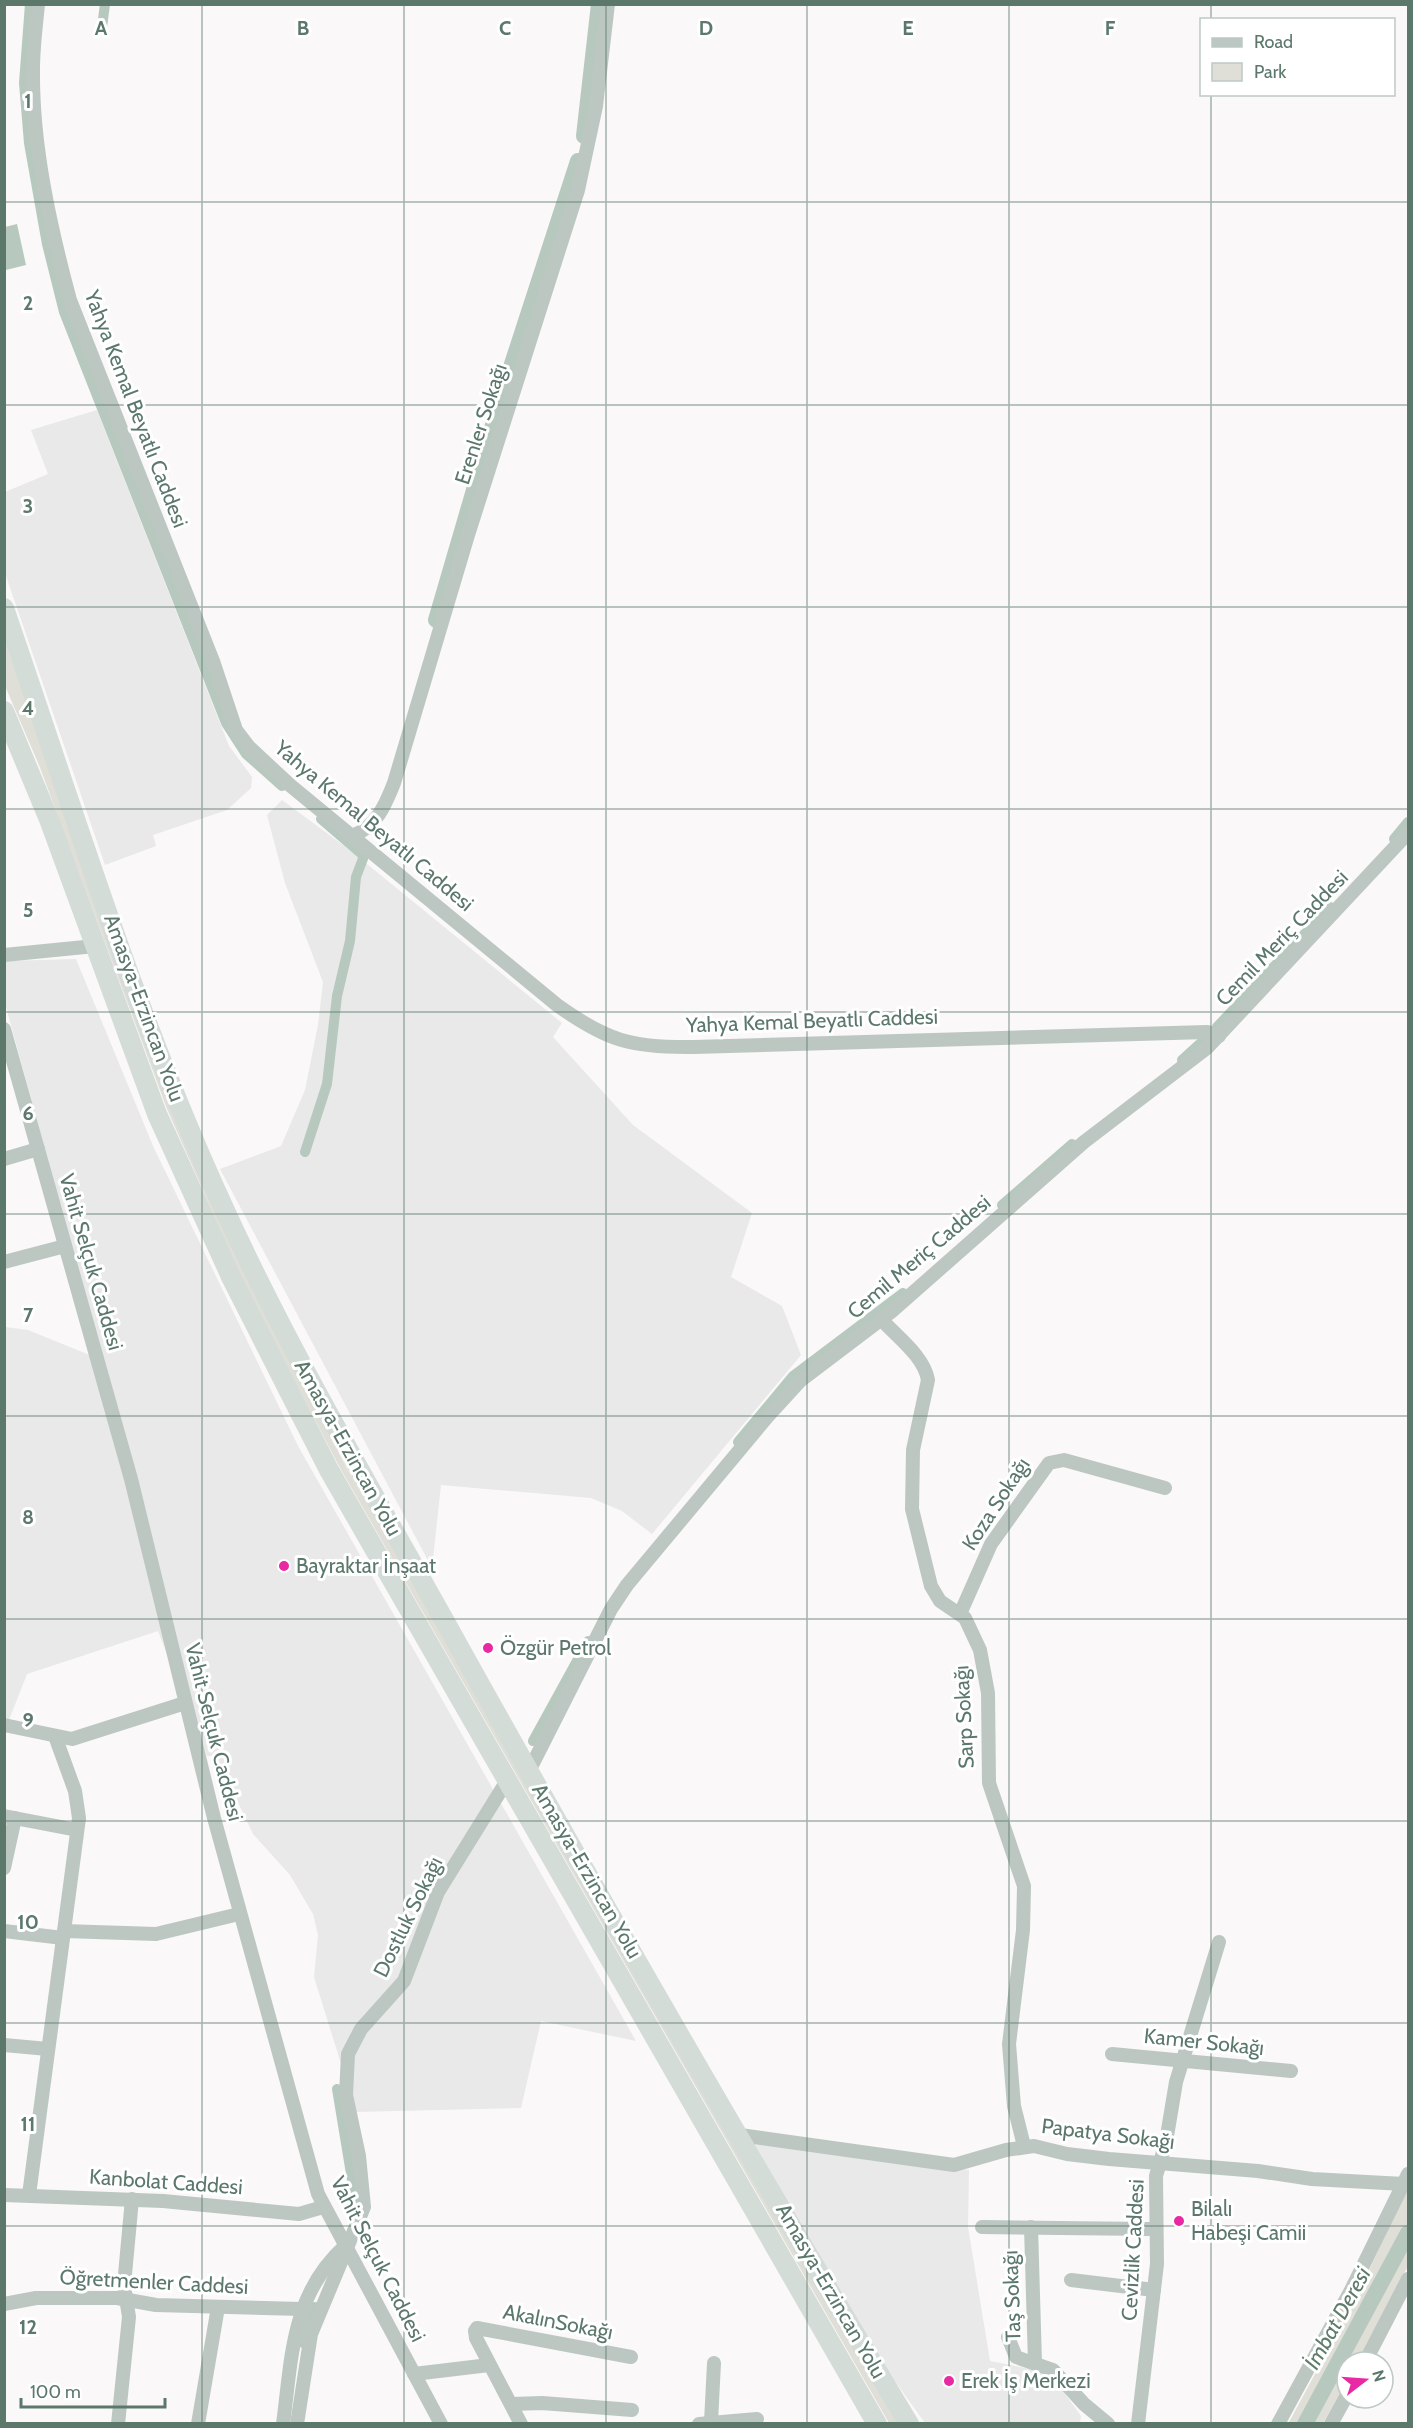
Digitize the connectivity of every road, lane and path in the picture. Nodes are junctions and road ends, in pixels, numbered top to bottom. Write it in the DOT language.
graph roads {
  1 [pos="38,4"];
  2 [pos="608,4"];
  3 [pos="4,608"];
  4 [pos="4,711"];
  5 [pos="1408,833"];
  6 [pos="352,836"];
  7 [pos="95,946"];
  8 [pos="4,955"];
  9 [pos="4,1029"];
  10 [pos="1219,1036"];
  11 [pos="38,1149"];
  12 [pos="4,1159"];
  13 [pos="65,1246"];
  14 [pos="4,1262"];
  15 [pos="881,1320"];
  16 [pos="1165,1488"];
  17 [pos="960,1614"];
  18 [pos="185,1703"];
  19 [pos="4,1725"];
  20 [pos="55,1736"];
  21 [pos="529,1771"];
  22 [pos="508,1779"];
  23 [pos="10,1817"];
  24 [pos="77,1830"];
  25 [pos="4,1868"];
  26 [pos="239,1914"];
  27 [pos="4,1931"];
  28 [pos="64,1934"];
  29 [pos="1219,1942"];
  30 [pos="4,2044"];
  31 [pos="48,2049"];
  32 [pos="1112,2054"];
  33 [pos="1183,2061"];
  34 [pos="1291,2071"];
  35 [pos="740,2135"];
  36 [pos="1024,2146"];
  37 [pos="1160,2163"];
  38 [pos="1406,2179"];
  39 [pos="4,2195"];
  40 [pos="29,2195"];
  41 [pos="132,2199"];
  42 [pos="323,2207"];
  43 [pos="982,2227"];
  44 [pos="1031,2227"];
  45 [pos="1149,2229"];
  46 [pos="346,2245"];
  47 [pos="1408,2279"];
  48 [pos="1071,2280"];
  49 [pos="1154,2290"];
  50 [pos="126,2299"];
  51 [pos="4,2304"];
  52 [pos="218,2307"];
  53 [pos="302,2309"];
  54 [pos="1008,2337"];
  55 [pos="1371,2350"];
  56 [pos="632,2357"];
  57 [pos="714,2363"];
  58 [pos="1035,2363"];
  59 [pos="489,2365"];
  60 [pos="414,2374"];
  61 [pos="512,2404"];
  62 [pos="632,2410"];
  63 [pos="1339,2410"];
  64 [pos="756,2419"];
  65 [pos="705,2423"];
  66 [pos="118,2424"];
  67 [pos="198,2424"];
  68 [pos="283,2424"];
  69 [pos="297,2424"];
  70 [pos="441,2424"];
  71 [pos="521,2424"];
  72 [pos="877,2424"];
  73 [pos="909,2424"];
  74 [pos="1108,2424"];
  75 [pos="1138,2424"];
  76 [pos="1278,2424"];
  77 [pos="1331,2424"];
  1 -- 6 [label="street, Yahya Kemal Beyatlı Caddesi"];
  2 -- 6 [label="street, Erenler Sokağı"];
  3 -- 21 [label="highway, Amasya-Erzincan Yolu"];
  4 -- 7 [label="highway, Amasya-Erzincan Yolu"];
  5 -- 10 [label="street, Cemil Meriç Caddesi"];
  6 -- 10 [label="street, Yahya Kemal Beyatlı Caddesi"];
  7 -- 8 [label="street"];
  7 -- 22 [label="highway, Amasya-Erzincan Yolu"];
  9 -- 11 [label="street, Vahit Selçuk Caddesi"];
  10 -- 15 [label="street, Cemil Meriç Caddesi"];
  11 -- 12 [label="street"];
  11 -- 13 [label="street, Vahit Selçuk Caddesi"];
  13 -- 14 [label="street"];
  13 -- 18 [label="street, Vahit Selçuk Caddesi"];
  15 -- 17 [label="street, Sarp Sokağı"];
  15 -- 21 [label="street, Cemil Meriç Caddesi"];
  16 -- 17 [label="street, Koza Sokağı"];
  17 -- 36 [label="street, Sarp Sokağı"];
  18 -- 20 [label="street"];
  18 -- 26 [label="street, Vahit Selçuk Caddesi"];
  19 -- 20 [label="street"];
  20 -- 24 [label="street"];
  21 -- 35 [label="highway, Amasya-Erzincan Yolu"];
  22 -- 46 [label="street, Dostluk Sokağı"];
  22 -- 72 [label="highway, Amasya-Erzincan Yolu"];
  23 -- 24 [label="street"];
  23 -- 25 [label="street"];
  24 -- 28 [label="street"];
  26 -- 28 [label="street"];
  26 -- 42 [label="street, Vahit Selçuk Caddesi"];
  27 -- 28 [label="street"];
  28 -- 31 [label="street"];
  29 -- 33 [label="street, Cevizlik Caddesi"];
  30 -- 31 [label="street"];
  31 -- 40 [label="street"];
  32 -- 33 [label="street, Kamer Sokağı"];
  33 -- 34 [label="street, Kamer Sokağı"];
  33 -- 37 [label="street, Cevizlik Caddesi"];
  35 -- 36 [label="street, Papatya Sokağı"];
  35 -- 73 [label="highway, Amasya-Erzincan Yolu"];
  36 -- 37 [label="street, Papatya Sokağı"];
  37 -- 38 [label="street, Papatya Sokağı"];
  37 -- 49 [label="street, Cevizlik Caddesi"];
  38 -- 76 [label="street"];
  39 -- 40 [label="street, Kanbolat Caddesi"];
  40 -- 41 [label="street, Kanbolat Caddesi"];
  41 -- 42 [label="street, Kanbolat Caddesi"];
  41 -- 50 [label="street"];
  42 -- 46 [label="street, Vahit Selçuk Caddesi"];
  43 -- 44 [label="street"];
  44 -- 45 [label="street"];
  44 -- 58 [label="street, Taş Sokağı"];
  46 -- 53 [label="street, Dostluk Sokağı"];
  46 -- 60 [label="street, Vahit Selçuk Caddesi"];
  46 -- 69 [label="street, Dostluk Sokağı"];
  47 -- 55 [label="street"];
  48 -- 49 [label="street"];
  49 -- 75 [label="street, Cevizlik Caddesi"];
  50 -- 51 [label="street, Öğretmenler Caddesi"];
  50 -- 52 [label="street, Öğretmenler Caddesi"];
  50 -- 66 [label="street"];
  52 -- 53 [label="street, Öğretmenler Caddesi"];
  52 -- 67 [label="street"];
  53 -- 68 [label="street, Dostluk Sokağı"];
  54 -- 58 [label="street"];
  56 -- 59 [label="street, AkalınSokağı"];
  57 -- 65 [label="street"];
  58 -- 74 [label="street"];
  59 -- 60 [label="street"];
  59 -- 61 [label="street, AkalınSokağı"];
  60 -- 70 [label="street, Vahit Selçuk Caddesi"];
  61 -- 62 [label="street"];
  61 -- 71 [label="street, AkalınSokağı"];
  63 -- 77 [label="street"];
  64 -- 65 [label="street"];
}
